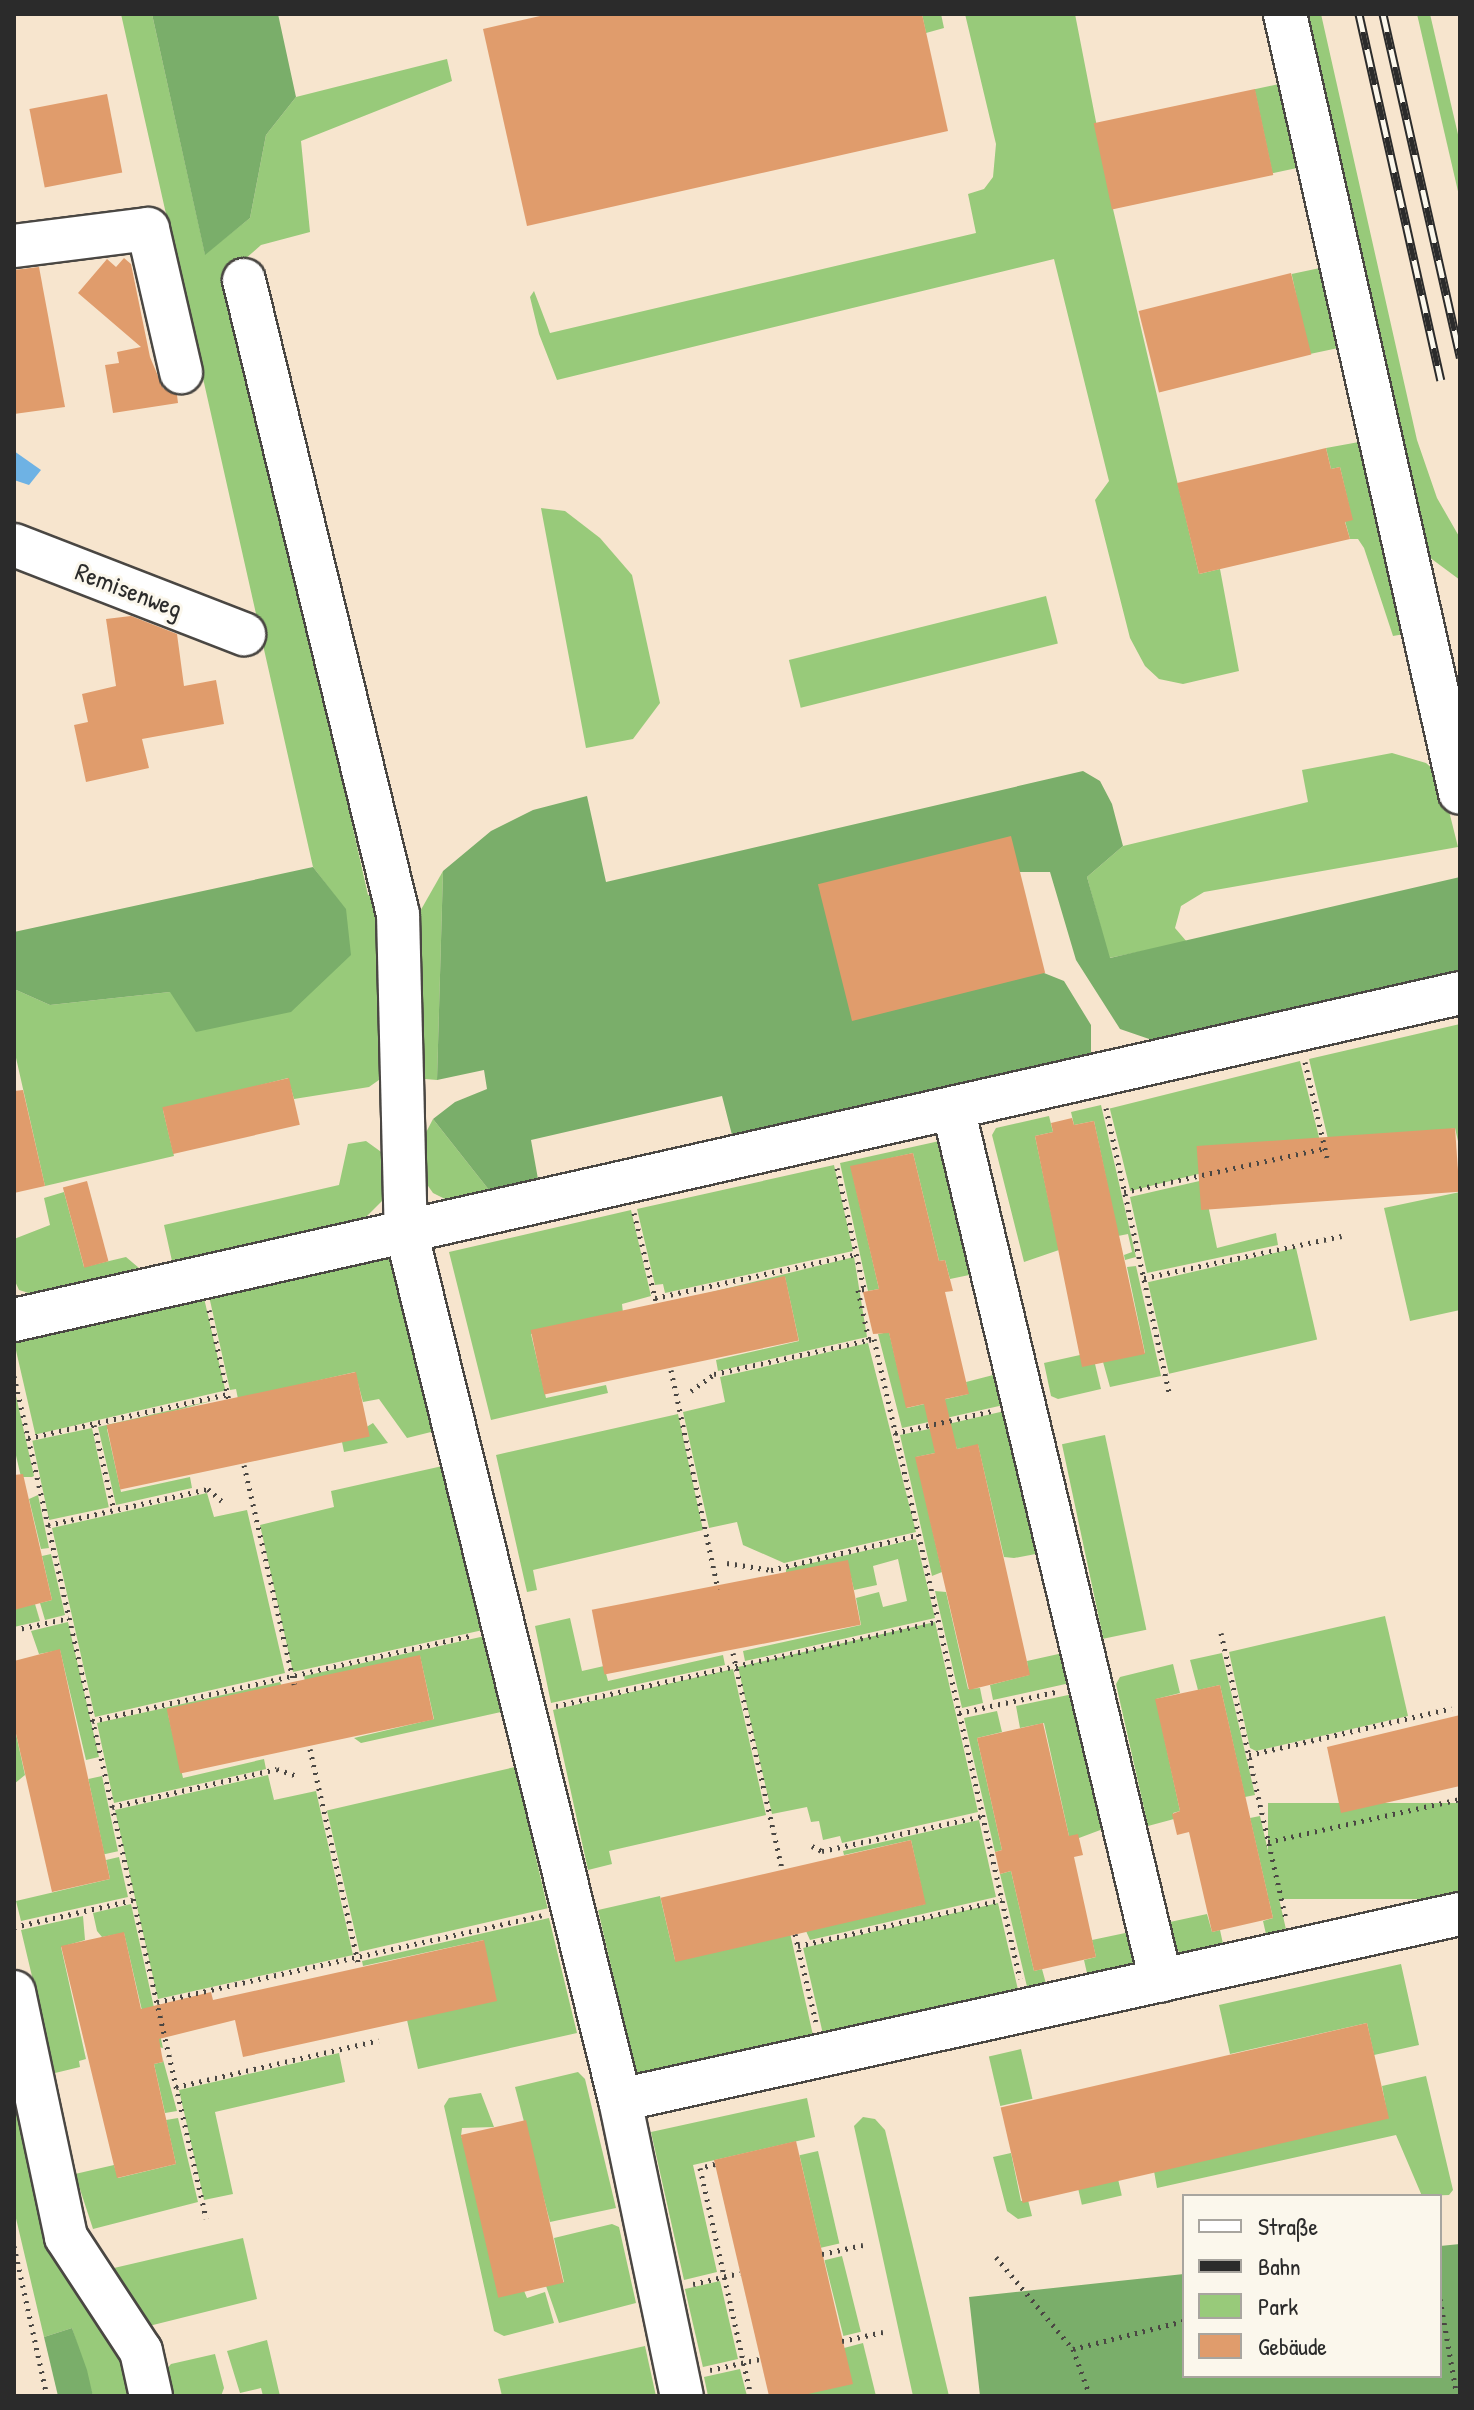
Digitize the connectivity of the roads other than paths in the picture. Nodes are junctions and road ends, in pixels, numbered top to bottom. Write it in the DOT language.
graph roads {
  1 [pos="1285,14"];
  2 [pos="14,246"];
  3 [pos="244,280"];
  4 [pos="181,372"];
  5 [pos="14,545"];
  6 [pos="244,634"];
  7 [pos="1460,793"];
  8 [pos="1460,993"];
  9 [pos="953,1108"];
  10 [pos="406,1231"];
  11 [pos="14,1320"];
  12 [pos="1460,1914"];
  13 [pos="1161,1981"];
  14 [pos="14,1992"];
  15 [pos="620,2100"];
  16 [pos="680,2386"];
  17 [pos="151,2396"];
  1 -- 7 [label="street"];
  2 -- 4 [label="street"];
  3 -- 10 [label="street"];
  5 -- 6 [label="street, Remisenweg"];
  8 -- 9 [label="street"];
  9 -- 10 [label="street"];
  9 -- 13 [label="street"];
  10 -- 11 [label="street"];
  10 -- 15 [label="street"];
  12 -- 13 [label="street"];
  13 -- 15 [label="street"];
  14 -- 17 [label="street"];
  15 -- 16 [label="street"];
}
